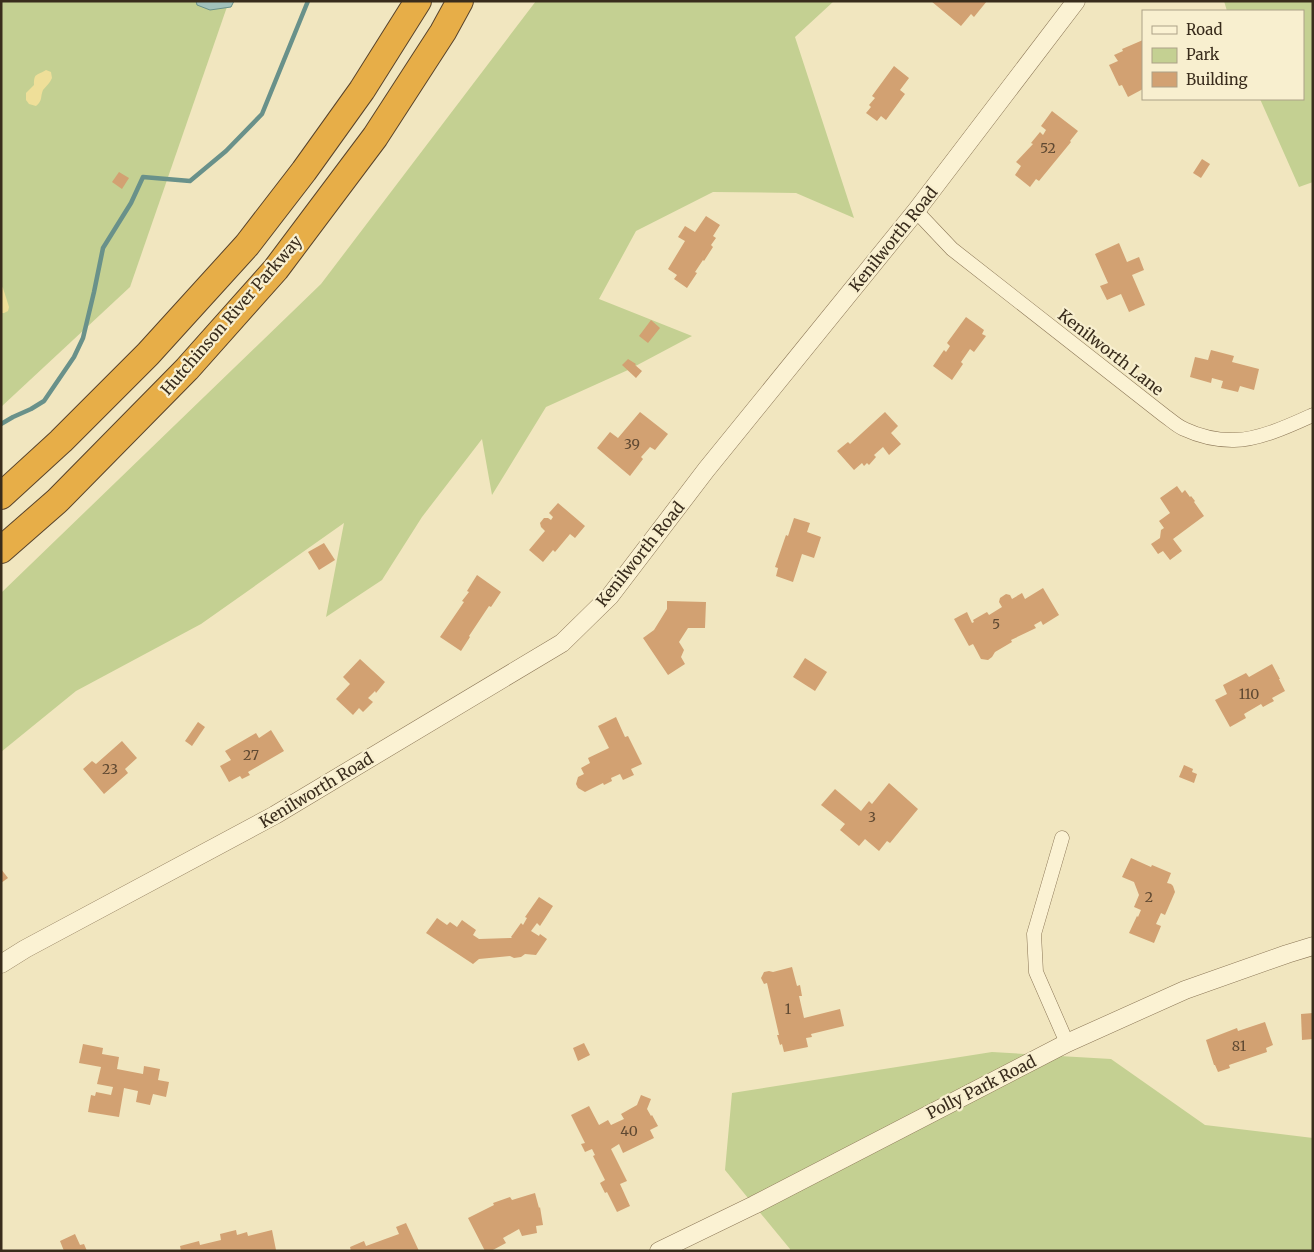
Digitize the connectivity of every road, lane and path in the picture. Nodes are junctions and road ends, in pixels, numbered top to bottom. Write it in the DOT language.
graph roads {
  1 [pos="418,1"];
  2 [pos="460,1"];
  3 [pos="1076,1"];
  4 [pos="916,212"];
  5 [pos="1313,415"];
  6 [pos="1,496"];
  7 [pos="1,550"];
  8 [pos="1062,838"];
  9 [pos="1313,946"];
  10 [pos="1,964"];
  11 [pos="1067,1043"];
  12 [pos="659,1251"];
  1 -- 6 [label="highway, Hutchinson River Parkway"];
  2 -- 7 [label="highway, Hutchinson River Parkway"];
  3 -- 4 [label="street, Kenilworth Road"];
  4 -- 5 [label="street, Kenilworth Lane"];
  4 -- 10 [label="street, Kenilworth Road"];
  8 -- 11 [label="street"];
  9 -- 11 [label="street, Polly Park Road"];
  11 -- 12 [label="street, Polly Park Road"];
}
